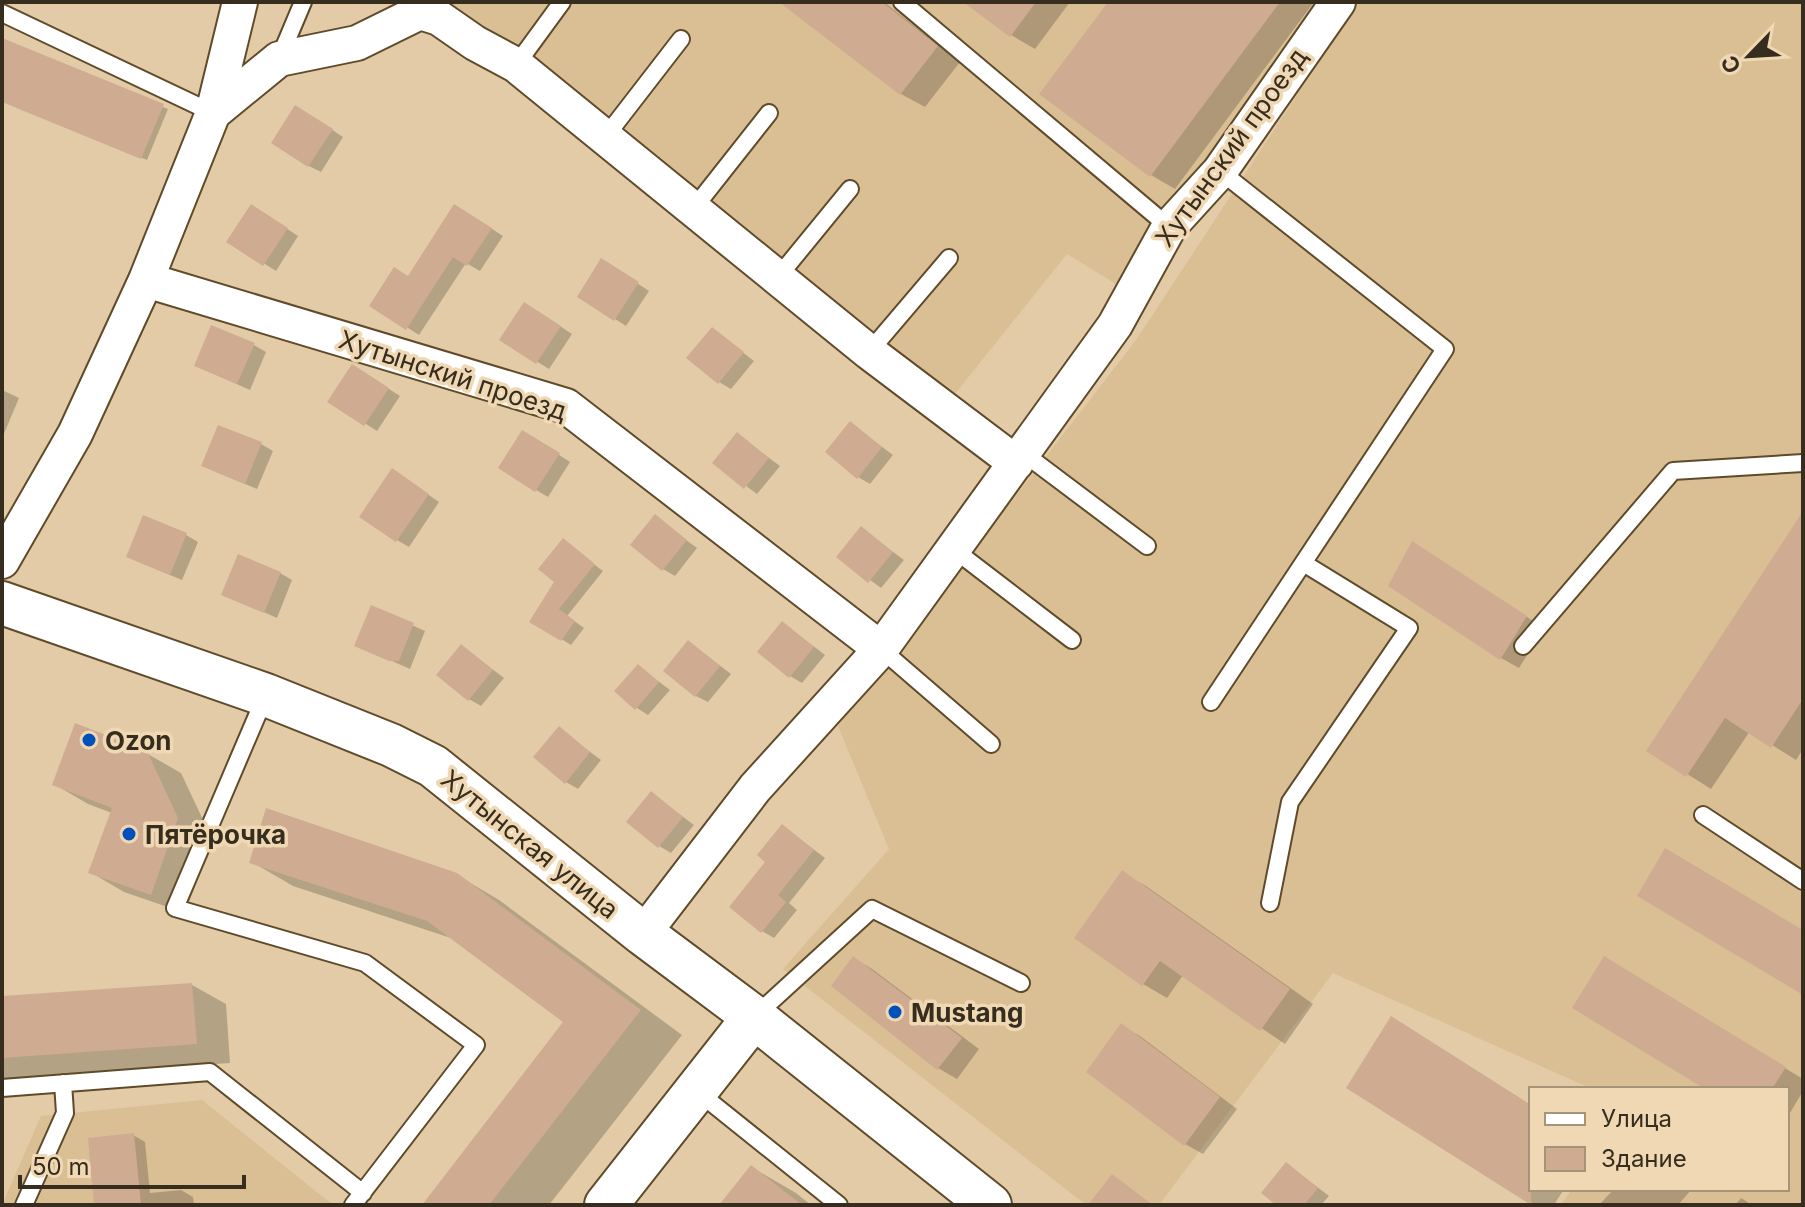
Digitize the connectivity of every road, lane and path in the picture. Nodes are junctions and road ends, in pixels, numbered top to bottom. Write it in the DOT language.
graph roads {
  1 [pos="240,2"];
  2 [pos="303,2"];
  3 [pos="562,2"];
  4 [pos="902,2"];
  5 [pos="1338,2"];
  6 [pos="2,13"];
  7 [pos="406,13"];
  8 [pos="681,39"];
  9 [pos="279,59"];
  10 [pos="516,65"];
  11 [pos="213,113"];
  12 [pos="769,113"];
  13 [pos="606,136"];
  14 [pos="1220,171"];
  15 [pos="850,189"];
  16 [pos="694,208"];
  17 [pos="1169,227"];
  18 [pos="949,258"];
  19 [pos="778,277"];
  20 [pos="146,280"];
  21 [pos="869,352"];
  22 [pos="1019,458"];
  23 [pos="1803,463"];
  24 [pos="1147,546"];
  25 [pos="952,548"];
  26 [pos="2,561"];
  27 [pos="1305,564"];
  28 [pos="2,603"];
  29 [pos="1072,640"];
  30 [pos="1523,646"];
  31 [pos="881,649"];
  32 [pos="266,695"];
  33 [pos="1211,702"];
  34 [pos="991,744"];
  35 [pos="1703,815"];
  36 [pos="1803,881"];
  37 [pos="1270,903"];
  38 [pos="643,934"];
  39 [pos="1021,983"];
  40 [pos="754,1017"];
  41 [pos="63,1083"];
  42 [pos="2,1088"];
  43 [pos="696,1091"];
  44 [pos="358,1199"];
  45 [pos="24,1205"];
  46 [pos="606,1205"];
  47 [pos="839,1205"];
  48 [pos="990,1205"];
  1 -- 11 [label="street"];
  2 -- 9 [label="lane"];
  3 -- 10 [label="lane"];
  4 -- 17 [label="lane"];
  5 -- 14 [label="street, Хутынский проезд"];
  6 -- 11 [label="lane"];
  7 -- 9 [label="street"];
  7 -- 10 [label="street"];
  8 -- 13 [label="lane"];
  9 -- 11 [label="street"];
  10 -- 13 [label="street"];
  11 -- 20 [label="street"];
  12 -- 16 [label="lane"];
  13 -- 16 [label="street"];
  14 -- 17 [label="street, Хутынский проезд"];
  14 -- 27 [label="lane"];
  15 -- 19 [label="lane"];
  16 -- 19 [label="street"];
  17 -- 22 [label="street, Хутынский проезд"];
  18 -- 21 [label="lane"];
  19 -- 21 [label="street"];
  20 -- 26 [label="street"];
  20 -- 31 [label="street, Хутынский проезд"];
  21 -- 22 [label="street"];
  22 -- 24 [label="lane"];
  22 -- 25 [label="street, Хутынский проезд"];
  23 -- 30 [label="lane"];
  25 -- 29 [label="lane"];
  25 -- 31 [label="street, Хутынский проезд"];
  27 -- 33 [label="lane"];
  27 -- 37 [label="lane"];
  28 -- 32 [label="street, Хутынская улица"];
  31 -- 34 [label="lane"];
  31 -- 38 [label="street, Хутынский проезд"];
  32 -- 38 [label="street, Хутынская улица"];
  32 -- 44 [label="lane"];
  35 -- 36 [label="lane"];
  38 -- 40 [label="street, Хутынская улица"];
  39 -- 40 [label="lane"];
  40 -- 43 [label="street"];
  40 -- 48 [label="street, Хутынская улица"];
  41 -- 42 [label="lane"];
  41 -- 44 [label="lane"];
  41 -- 45 [label="lane"];
  43 -- 46 [label="street"];
  43 -- 47 [label="lane"];
}
